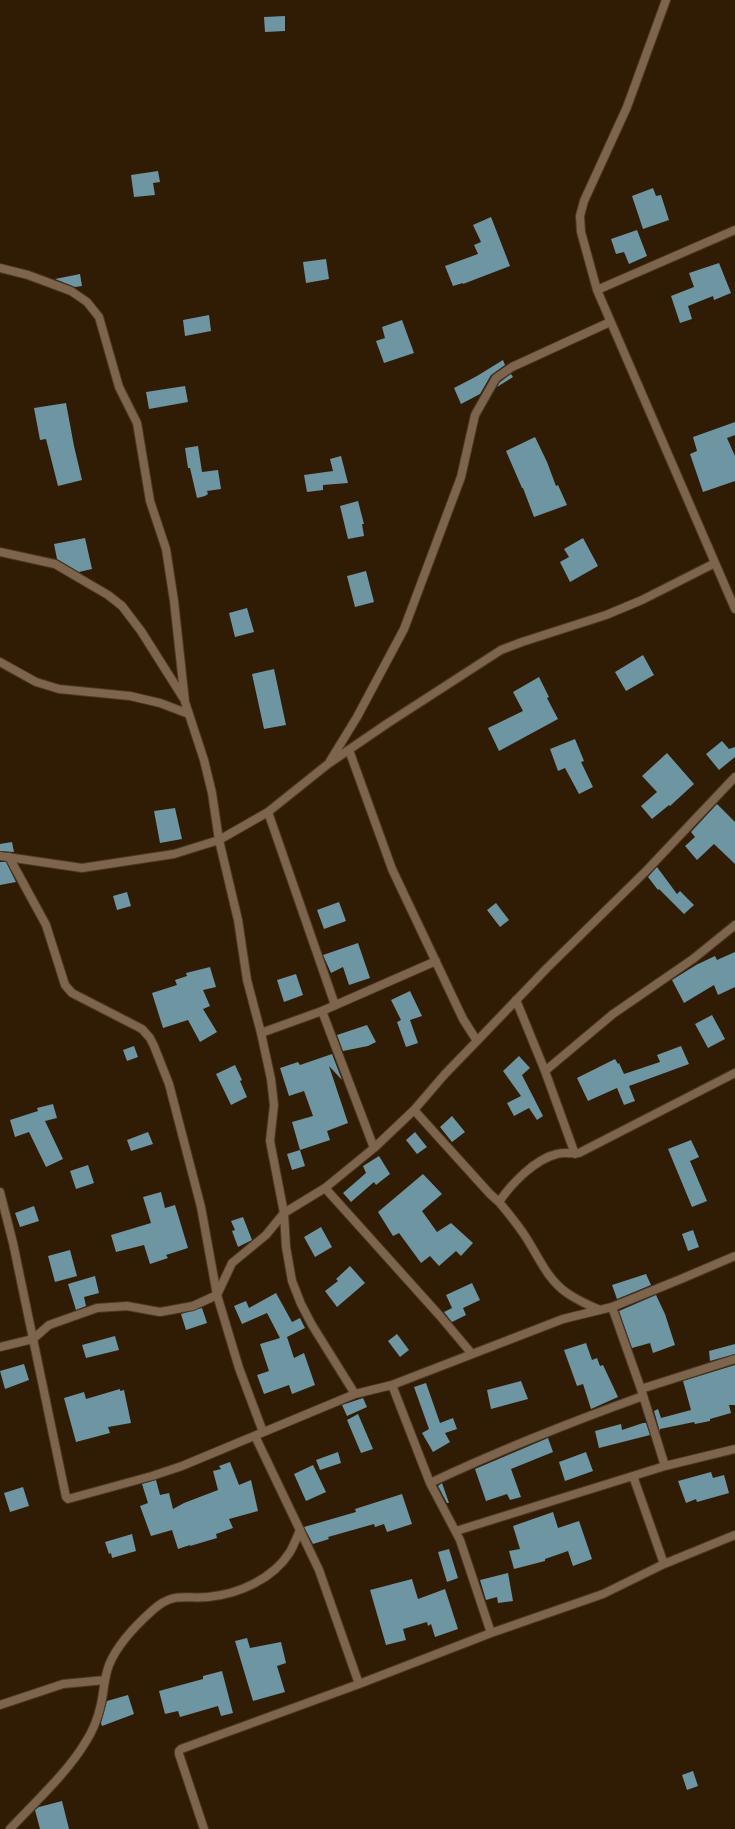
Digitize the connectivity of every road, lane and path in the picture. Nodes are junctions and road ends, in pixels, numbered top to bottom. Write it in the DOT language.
graph roads {
  1 [pos="666,0"];
  2 [pos="735,230"];
  3 [pos="0,268"];
  4 [pos="597,290"];
  5 [pos="610,322"];
  6 [pos="0,552"];
  7 [pos="715,563"];
  8 [pos="735,609"];
  9 [pos="0,662"];
  10 [pos="185,702"];
  11 [pos="189,714"];
  12 [pos="349,750"];
  13 [pos="328,764"];
  14 [pos="735,777"];
  15 [pos="268,812"];
  16 [pos="219,840"];
  17 [pos="0,856"];
  18 [pos="9,858"];
  19 [pos="735,925"];
  20 [pos="436,961"];
  21 [pos="516,1000"];
  22 [pos="335,1005"];
  23 [pos="322,1011"];
  24 [pos="261,1033"];
  25 [pos="477,1041"];
  26 [pos="545,1071"];
  27 [pos="735,1073"];
  28 [pos="414,1110"];
  29 [pos="374,1148"];
  30 [pos="575,1154"];
  31 [pos="325,1188"];
  32 [pos="0,1192"];
  33 [pos="499,1202"];
  34 [pos="284,1213"];
  35 [pos="735,1256"];
  36 [pos="217,1295"];
  37 [pos="612,1306"];
  38 [pos="600,1310"];
  39 [pos="33,1339"];
  40 [pos="0,1346"];
  41 [pos="472,1354"];
  42 [pos="735,1359"];
  43 [pos="392,1385"];
  44 [pos="642,1393"];
  45 [pos="355,1394"];
  46 [pos="263,1432"];
  47 [pos="255,1436"];
  48 [pos="735,1449"];
  49 [pos="665,1466"];
  50 [pos="633,1476"];
  51 [pos="430,1483"];
  52 [pos="300,1530"];
  53 [pos="456,1531"];
  54 [pos="735,1535"];
  55 [pos="664,1564"];
  56 [pos="491,1633"];
  57 [pos="105,1680"];
  58 [pos="358,1684"];
  59 [pos="0,1705"];
  60 [pos="10,1829"];
  61 [pos="204,1829"];
  1 -- 4 [label="street"];
  2 -- 4 [label="street"];
  3 -- 10 [label="street"];
  4 -- 5 [label="street"];
  5 -- 7 [label="street"];
  5 -- 13 [label="street"];
  6 -- 10 [label="street"];
  7 -- 8 [label="street"];
  7 -- 12 [label="street"];
  9 -- 11 [label="street"];
  10 -- 11 [label="street"];
  11 -- 16 [label="street"];
  12 -- 13 [label="street"];
  12 -- 20 [label="street"];
  13 -- 15 [label="street"];
  14 -- 21 [label="street"];
  15 -- 16 [label="street"];
  15 -- 22 [label="street"];
  16 -- 18 [label="street"];
  16 -- 24 [label="street"];
  17 -- 18 [label="street"];
  18 -- 36 [label="street"];
  19 -- 26 [label="street"];
  20 -- 22 [label="street"];
  20 -- 25 [label="street"];
  21 -- 25 [label="street"];
  21 -- 26 [label="street"];
  22 -- 23 [label="street"];
  23 -- 24 [label="street"];
  23 -- 29 [label="street"];
  24 -- 34 [label="street"];
  25 -- 28 [label="street"];
  26 -- 30 [label="street"];
  27 -- 30 [label="street"];
  28 -- 29 [label="street"];
  28 -- 33 [label="street"];
  29 -- 31 [label="street"];
  30 -- 33 [label="street"];
  31 -- 34 [label="street"];
  31 -- 41 [label="street"];
  32 -- 39 [label="street"];
  33 -- 38 [label="street"];
  34 -- 36 [label="street"];
  34 -- 45 [label="street"];
  35 -- 37 [label="street"];
  36 -- 39 [label="street"];
  36 -- 46 [label="street"];
  37 -- 38 [label="street"];
  37 -- 44 [label="street"];
  38 -- 41 [label="street"];
  39 -- 40 [label="street"];
  39 -- 47 [label="street"];
  41 -- 43 [label="street"];
  42 -- 44 [label="street"];
  43 -- 45 [label="street"];
  43 -- 51 [label="street"];
  44 -- 49 [label="street"];
  44 -- 51 [label="street"];
  45 -- 46 [label="street"];
  46 -- 47 [label="street"];
  47 -- 52 [label="street"];
  48 -- 49 [label="street"];
  49 -- 50 [label="street"];
  50 -- 53 [label="street"];
  50 -- 55 [label="street"];
  51 -- 53 [label="street"];
  52 -- 57 [label="street"];
  52 -- 58 [label="street"];
  53 -- 56 [label="street"];
  54 -- 55 [label="street"];
  55 -- 56 [label="street"];
  56 -- 58 [label="street"];
  57 -- 59 [label="street"];
  57 -- 60 [label="street"];
  58 -- 61 [label="street"];
}
